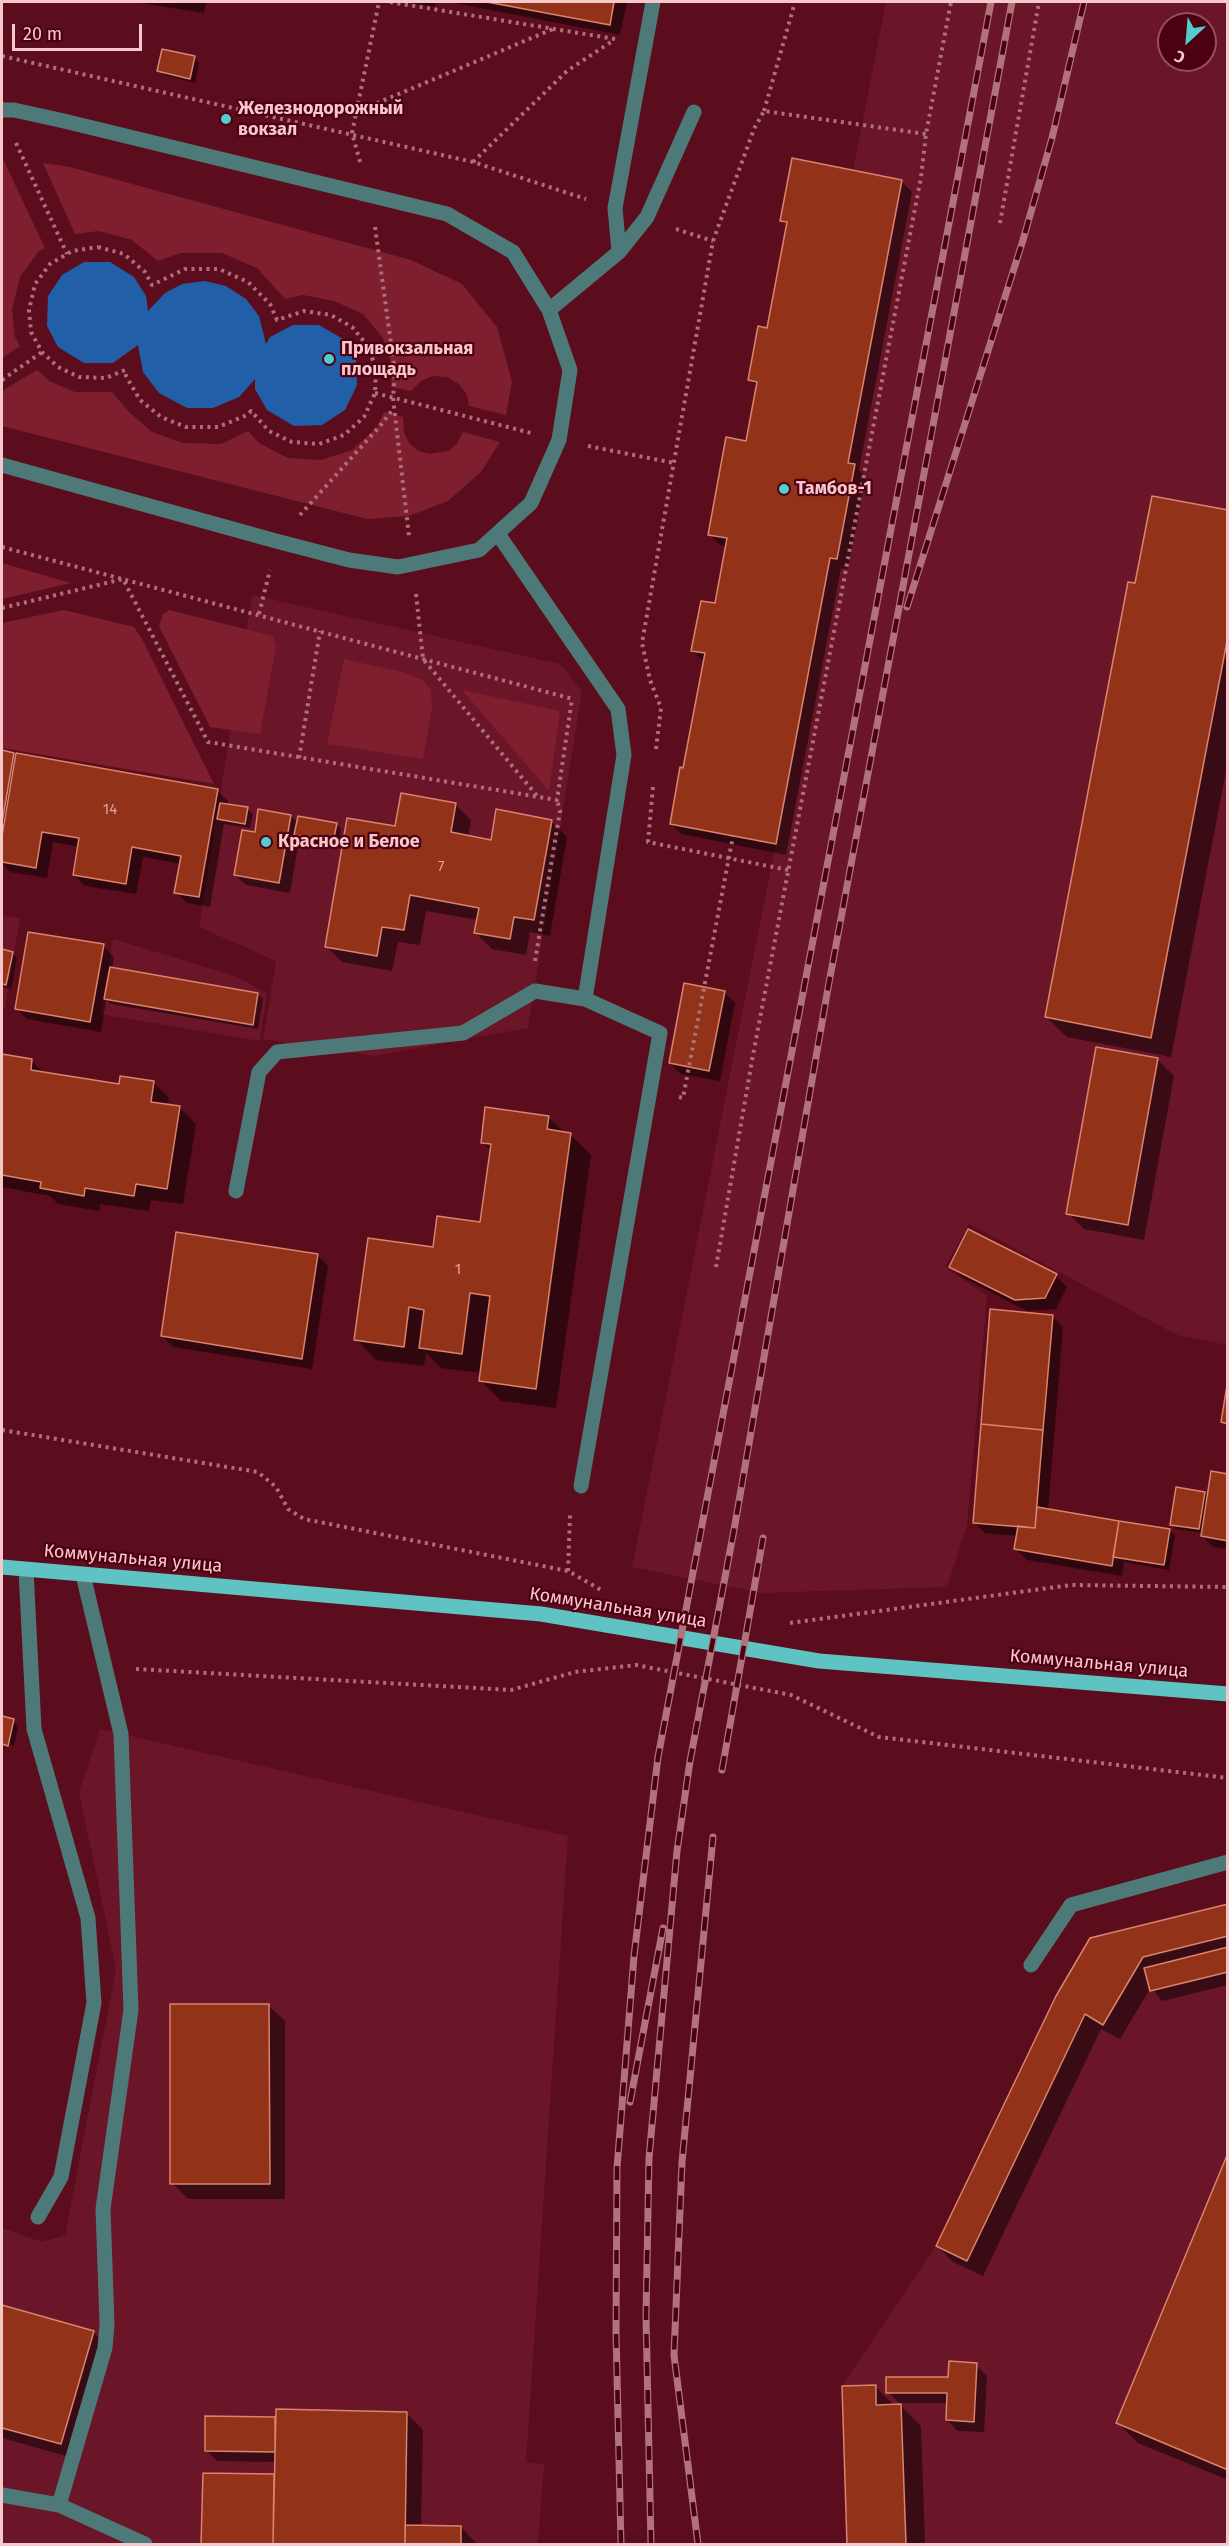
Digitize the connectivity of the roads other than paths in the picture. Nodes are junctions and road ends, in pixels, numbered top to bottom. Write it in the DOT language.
graph roads {
  1 [pos="653,2"];
  2 [pos="2,110"];
  3 [pos="694,112"];
  4 [pos="619,252"];
  5 [pos="549,310"];
  6 [pos="2,465"];
  7 [pos="498,534"];
  8 [pos="585,999"];
  9 [pos="236,1191"];
  10 [pos="581,1486"];
  11 [pos="2,1567"];
  12 [pos="26,1570"];
  13 [pos="83,1575"];
  14 [pos="1227,1694"];
  15 [pos="1227,1862"];
  16 [pos="1031,1965"];
  17 [pos="38,2217"];
  18 [pos="2,2495"];
  19 [pos="60,2505"];
  20 [pos="145,2544"];
  1 -- 4 [label="street"];
  2 -- 5 [label="street"];
  3 -- 4 [label="street"];
  4 -- 5 [label="street"];
  5 -- 7 [label="street"];
  6 -- 7 [label="street"];
  7 -- 8 [label="street"];
  8 -- 9 [label="street"];
  8 -- 10 [label="street"];
  11 -- 12 [label="main road, Коммунальная улица"];
  12 -- 13 [label="main road, Коммунальная улица"];
  12 -- 17 [label="street"];
  13 -- 14 [label="main road, Коммунальная улица"];
  13 -- 19 [label="street"];
  15 -- 16 [label="street"];
  18 -- 19 [label="street"];
  19 -- 20 [label="street"];
}
